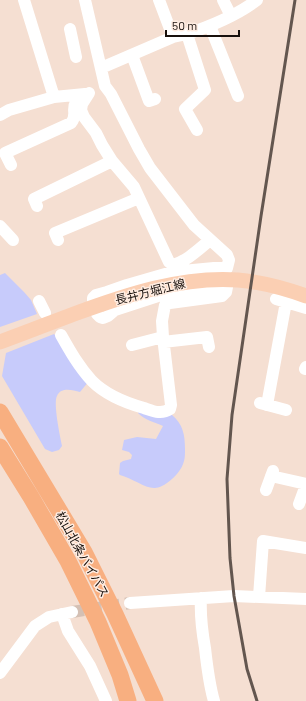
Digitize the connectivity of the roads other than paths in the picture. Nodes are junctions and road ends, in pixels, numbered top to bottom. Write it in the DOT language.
graph roads {
  1 [pos="24,0"];
  2 [pos="85,0"];
  3 [pos="159,0"];
  4 [pos="223,0"];
  5 [pos="257,0"];
  6 [pos="231,16"];
  7 [pos="210,26"];
  8 [pos="93,34"];
  9 [pos="187,34"];
  10 [pos="173,37"];
  11 [pos="132,55"];
  12 [pos="76,57"];
  13 [pos="101,68"];
  14 [pos="105,86"];
  15 [pos="84,94"];
  16 [pos="238,96"];
  17 [pos="54,97"];
  18 [pos="155,99"];
  19 [pos="0,114"];
  20 [pos="197,130"];
  21 [pos="112,161"];
  22 [pos="11,165"];
  23 [pos="139,198"];
  24 [pos="37,206"];
  25 [pos="0,226"];
  26 [pos="13,240"];
  27 [pos="58,240"];
  28 [pos="210,240"];
  29 [pos="227,268"];
  30 [pos="222,284"];
  31 [pos="291,297"];
  32 [pos="38,301"];
  33 [pos="94,307"];
  34 [pos="306,308"];
  35 [pos="45,313"];
  36 [pos="61,335"];
  37 [pos="163,339"];
  38 [pos="0,342"];
  39 [pos="132,344"];
  40 [pos="209,347"];
  41 [pos="286,410"];
  42 [pos="0,412"];
  43 [pos="0,447"];
  44 [pos="306,485"];
  45 [pos="266,490"];
  46 [pos="299,504"];
  47 [pos="306,548"];
  48 [pos="259,597"];
  49 [pos="201,598"];
  50 [pos="306,599"];
  51 [pos="130,603"];
  52 [pos="0,673"];
  53 [pos="106,701"];
  54 [pos="128,701"];
  55 [pos="155,701"];
  56 [pos="214,701"];
  1 -- 17 [label="street"];
  2 -- 8 [label="street"];
  3 -- 10 [label="street"];
  4 -- 6 [label="street"];
  5 -- 6 [label="street"];
  6 -- 7 [label="street"];
  7 -- 9 [label="street"];
  7 -- 16 [label="street"];
  8 -- 12 [label="street"];
  8 -- 13 [label="street"];
  9 -- 10 [label="street"];
  9 -- 20 [label="street"];
  10 -- 11 [label="street"];
  11 -- 13 [label="street"];
  11 -- 18 [label="street"];
  13 -- 14 [label="street"];
  14 -- 15 [label="street"];
  14 -- 28 [label="street"];
  15 -- 17 [label="street"];
  15 -- 21 [label="street"];
  15 -- 22 [label="street"];
  17 -- 19 [label="street"];
  21 -- 23 [label="street"];
  21 -- 24 [label="street"];
  23 -- 27 [label="street"];
  23 -- 28 [label="street"];
  25 -- 26 [label="street"];
  28 -- 29 [label="street"];
  29 -- 30 [label="street"];
  29 -- 33 [label="street"];
  30 -- 31 [label="main road, 長井方堀江線"];
  30 -- 33 [label="main road, 長井方堀江線"];
  30 -- 37 [label="street"];
  31 -- 34 [label="street"];
  31 -- 41 [label="street"];
  32 -- 35 [label="street"];
  33 -- 38 [label="main road, 長井方堀江線"];
  36 -- 37 [label="street"];
  37 -- 39 [label="street"];
  37 -- 40 [label="street"];
  42 -- 55 [label="highway, 松山北条バイパス"];
  43 -- 54 [label="highway, 松山北条バイパス"];
  44 -- 45 [label="street"];
  44 -- 46 [label="street"];
  47 -- 48 [label="street"];
  48 -- 49 [label="street"];
  48 -- 50 [label="street"];
  49 -- 51 [label="street"];
  49 -- 56 [label="street"];
  52 -- 53 [label="street"];
}
